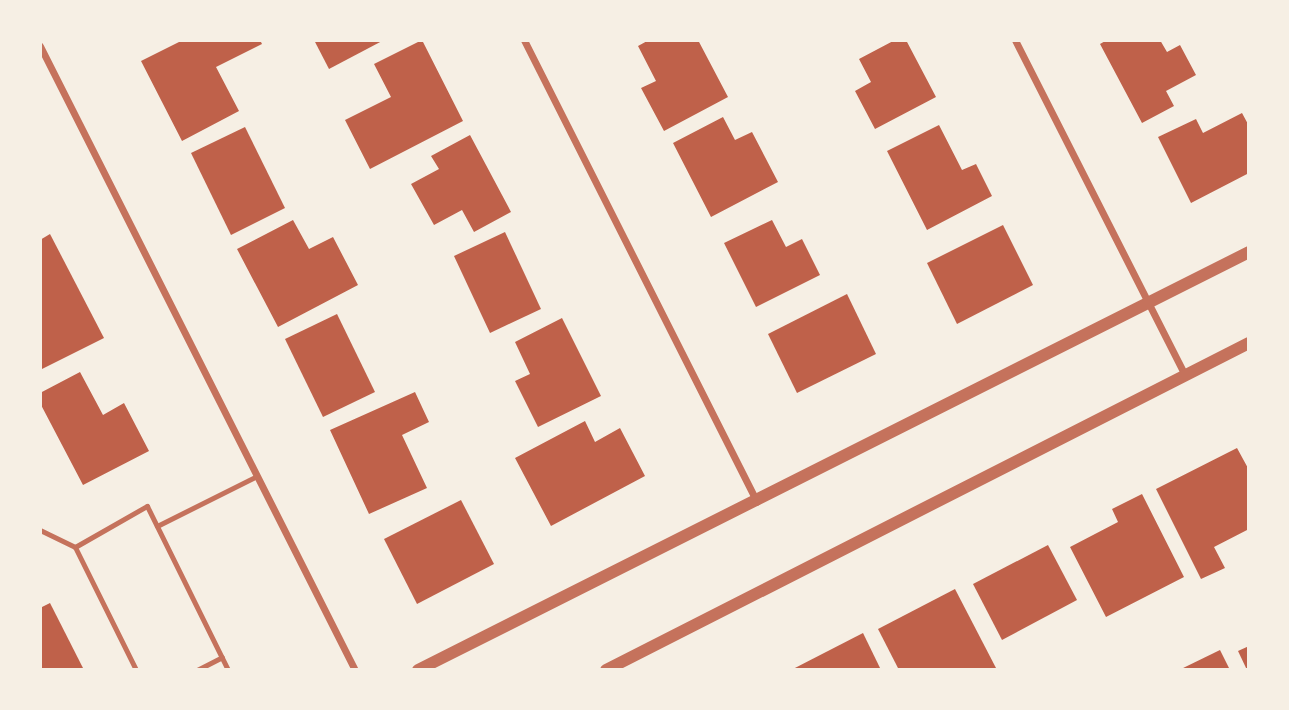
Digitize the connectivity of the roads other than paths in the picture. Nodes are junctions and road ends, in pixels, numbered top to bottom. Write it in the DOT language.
graph roads {
  1 [pos="524,40"];
  2 [pos="1015,40"];
  3 [pos="40,46"];
  4 [pos="1249,253"];
  5 [pos="1149,303"];
  6 [pos="1249,343"];
  7 [pos="1185,375"];
  8 [pos="257,476"];
  9 [pos="757,502"];
  10 [pos="157,526"];
  11 [pos="40,530"];
  12 [pos="75,547"];
  13 [pos="222,657"];
  14 [pos="136,670"];
  15 [pos="197,670"];
  16 [pos="228,670"];
  17 [pos="355,670"];
  18 [pos="418,670"];
  19 [pos="606,670"];
  1 -- 9 [label="street"];
  2 -- 5 [label="street"];
  3 -- 8 [label="street"];
  4 -- 5 [label="street"];
  5 -- 7 [label="street"];
  5 -- 9 [label="street"];
  6 -- 7 [label="street"];
  7 -- 19 [label="street"];
  8 -- 10 [label="lane"];
  8 -- 17 [label="street"];
  9 -- 18 [label="street"];
  10 -- 12 [label="lane"];
  10 -- 13 [label="lane"];
  11 -- 12 [label="lane"];
  12 -- 14 [label="lane"];
  13 -- 15 [label="lane"];
  13 -- 16 [label="lane"];
}
